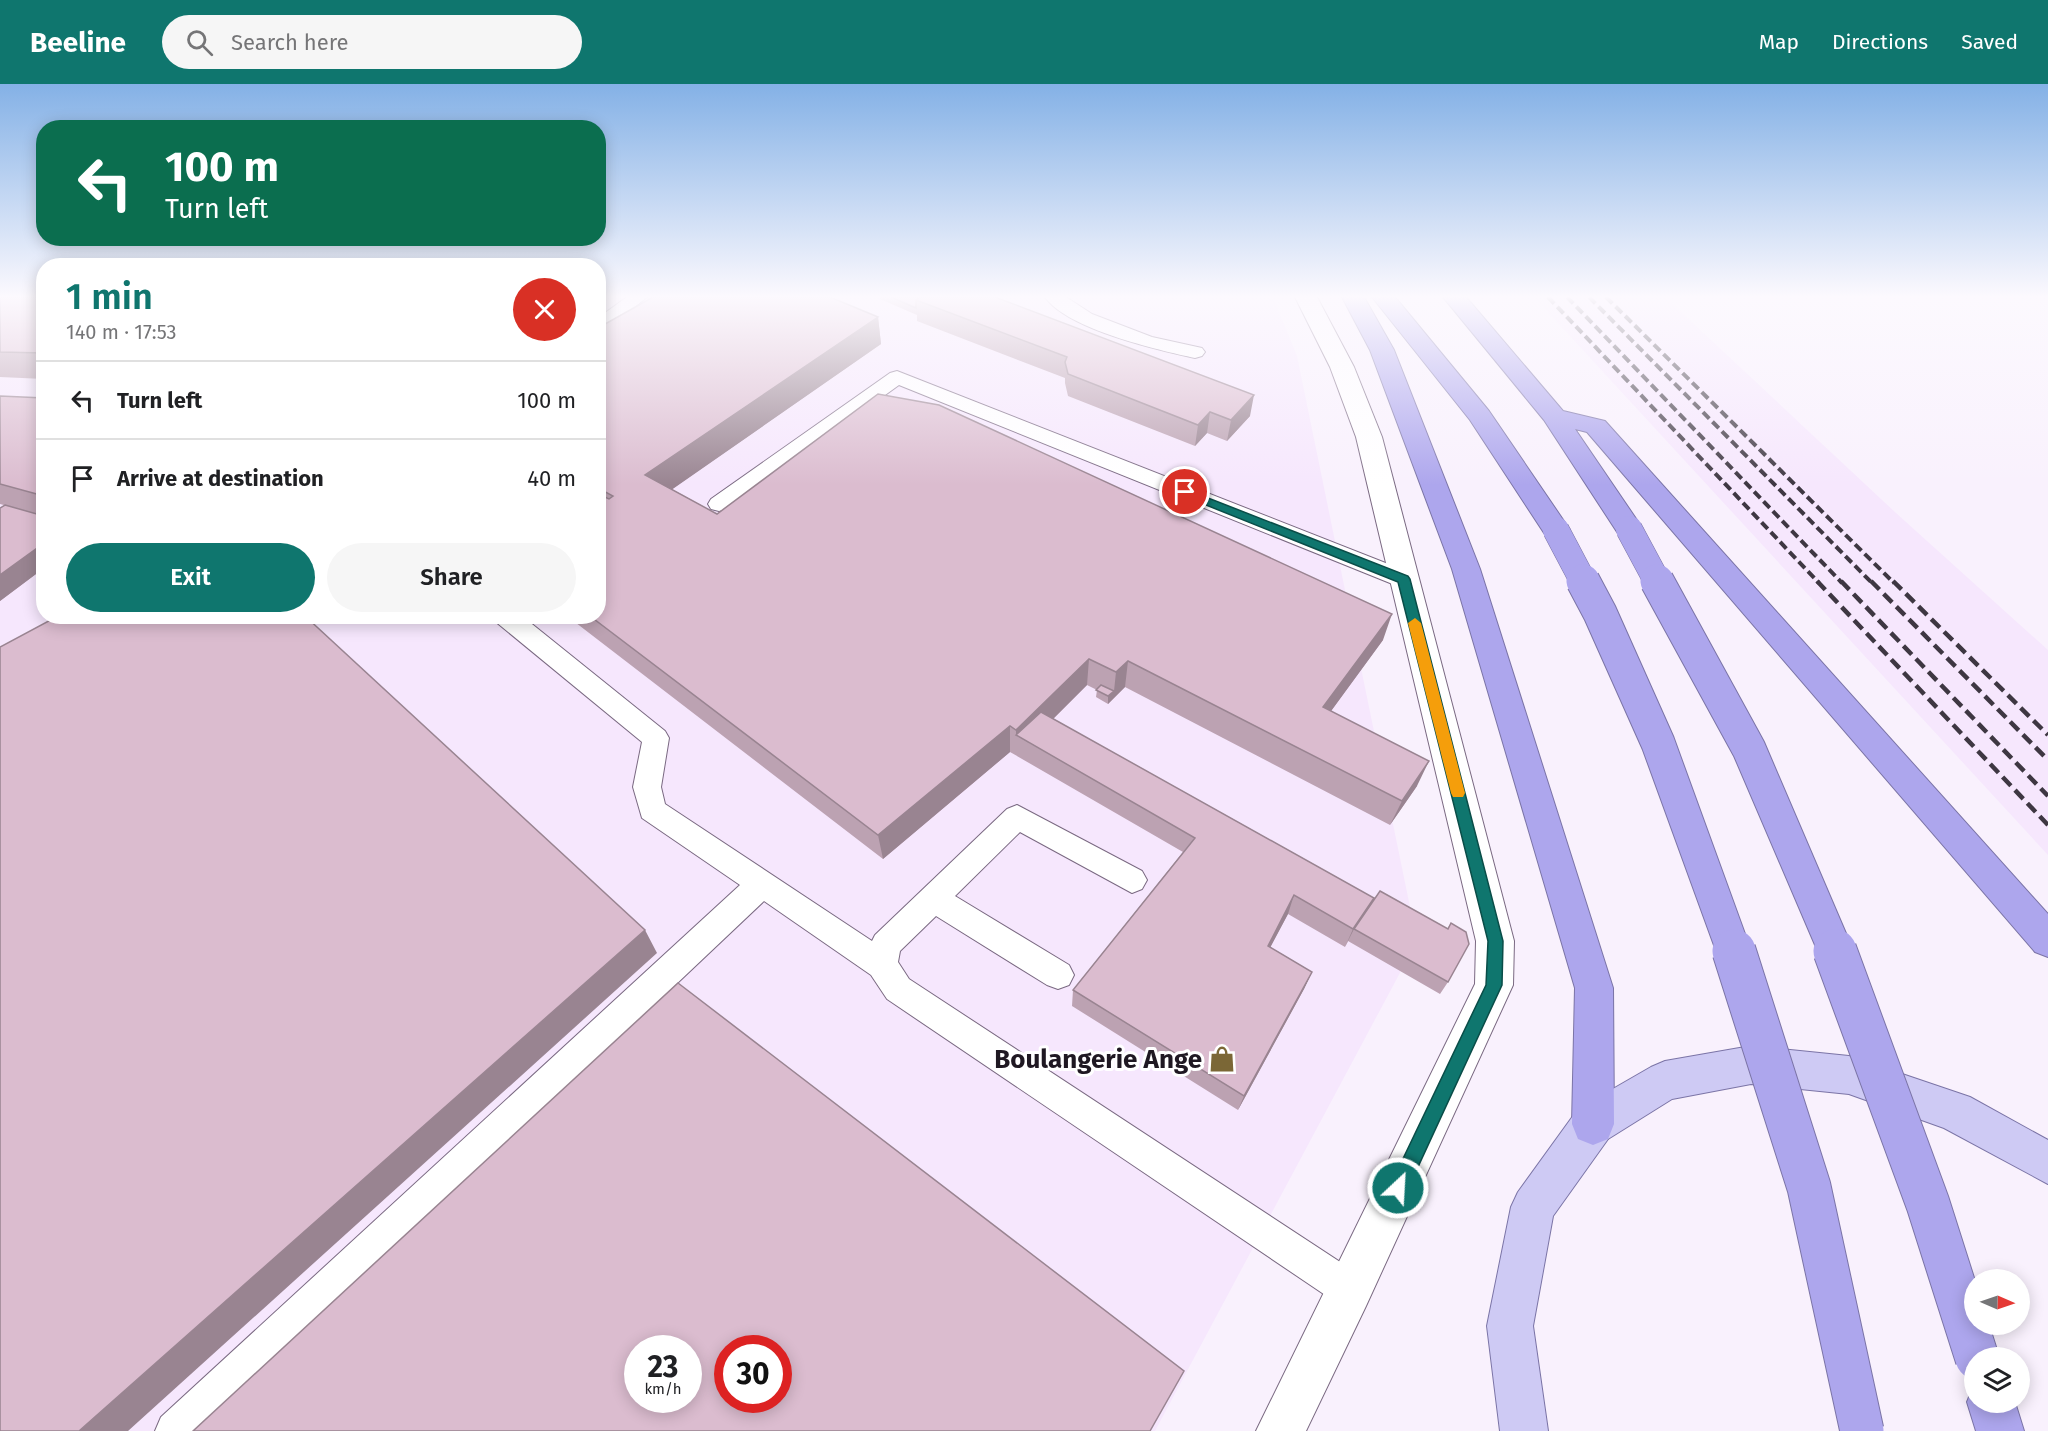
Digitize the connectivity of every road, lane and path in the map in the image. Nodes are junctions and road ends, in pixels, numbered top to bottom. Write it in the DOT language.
graph roads {
  1 [pos="1338,360"];
  2 [pos="1386,360"];
  3 [pos="1434,360"];
  4 [pos="1507,360"];
  5 [pos="1554,416"];
  6 [pos="719,504"];
  7 [pos="1404,579"];
  8 [pos="515,624"];
  9 [pos="1132,880"];
  10 [pos="762,884"];
  11 [pos="934,899"];
  12 [pos="2048,940"];
  13 [pos="882,965"];
  14 [pos="1058,975"];
  15 [pos="1593,1124"];
  16 [pos="2048,1163"];
  17 [pos="1350,1290"];
  18 [pos="1974,1347"];
  19 [pos="1994,1413"];
  20 [pos="175,1431"];
  21 [pos="1280,1431"];
  22 [pos="1524,1431"];
  23 [pos="1862,1431"];
  24 [pos="2000,1431"];
  1 -- 7 [label="street"];
  2 -- 15 [label="highway"];
  3 -- 23 [label="highway, bridge"];
  4 -- 5 [label="highway"];
  5 -- 12 [label="highway"];
  5 -- 18 [label="highway, bridge"];
  6 -- 7 [label="lane"];
  7 -- 17 [label="street"];
  8 -- 10 [label="lane"];
  9 -- 11 [label="lane"];
  10 -- 13 [label="lane"];
  10 -- 20 [label="lane"];
  11 -- 13 [label="lane"];
  11 -- 14 [label="lane"];
  13 -- 17 [label="lane"];
  15 -- 16 [label="main road"];
  15 -- 22 [label="main road"];
  17 -- 21 [label="street"];
  19 -- 24 [label="highway"];
}
